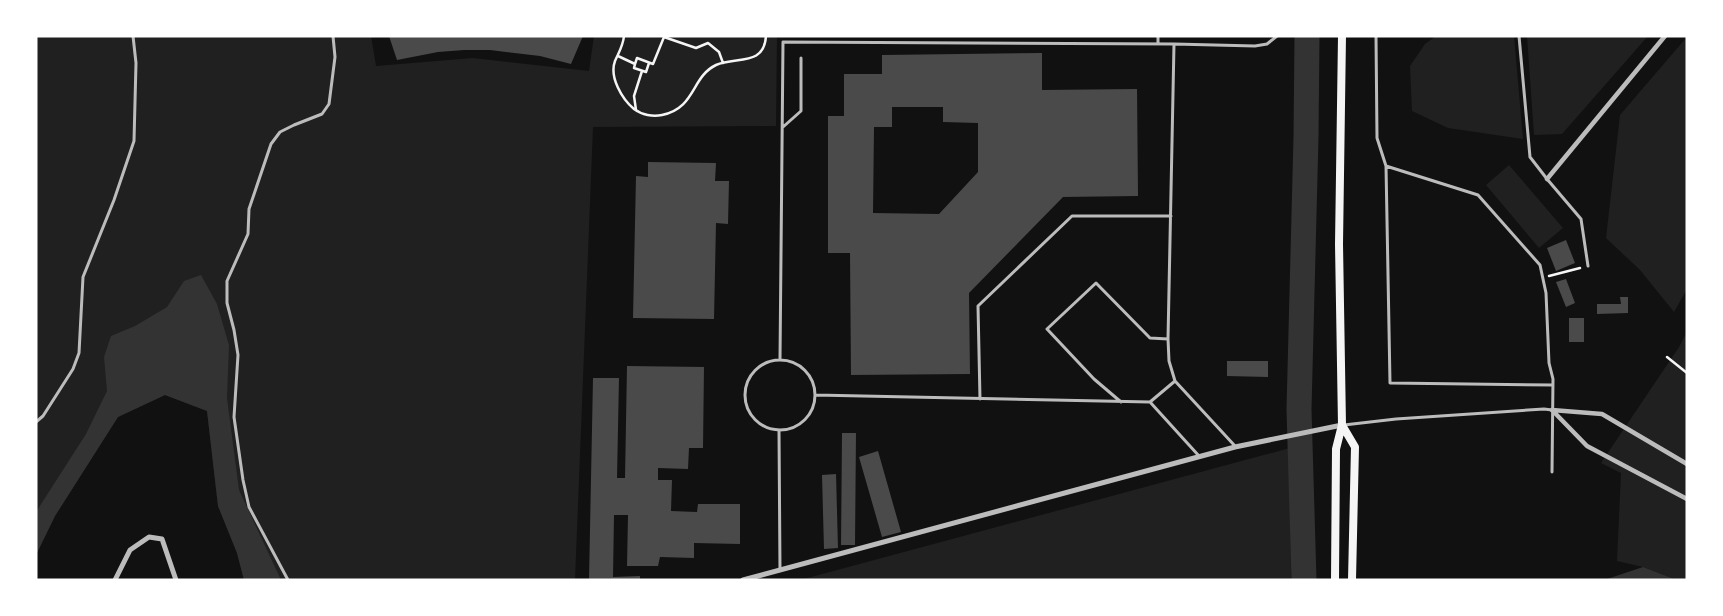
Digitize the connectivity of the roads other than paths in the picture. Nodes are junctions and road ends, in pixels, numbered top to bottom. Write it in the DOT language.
graph roads {
  1 [pos="134,36"];
  2 [pos="333,36"];
  3 [pos="784,36"];
  4 [pos="1158,36"];
  5 [pos="1277,36"];
  6 [pos="1342,36"];
  7 [pos="1376,36"];
  8 [pos="1519,36"];
  9 [pos="1665,36"];
  10 [pos="784,42"];
  11 [pos="1158,44"];
  12 [pos="1174,44"];
  13 [pos="801,58"];
  14 [pos="783,127"];
  15 [pos="1386,166"];
  16 [pos="1547,179"];
  17 [pos="1171,216"];
  18 [pos="1588,266"];
  19 [pos="1168,339"];
  20 [pos="780,360"];
  21 [pos="1175,381"];
  22 [pos="1553,385"];
  23 [pos="815,395"];
  24 [pos="980,399"];
  25 [pos="1121,402"];
  26 [pos="1150,402"];
  27 [pos="1552,410"];
  28 [pos="36,422"];
  29 [pos="1342,425"];
  30 [pos="779,430"];
  31 [pos="1235,447"];
  32 [pos="1199,456"];
  33 [pos="1687,464"];
  34 [pos="1552,472"];
  35 [pos="1687,499"];
  36 [pos="780,570"];
  37 [pos="116,580"];
  38 [pos="176,580"];
  39 [pos="288,580"];
  40 [pos="743,580"];
  41 [pos="1335,580"];
  42 [pos="1352,580"];
  1 -- 28 [label="lane"];
  2 -- 39 [label="lane"];
  3 -- 10 [label="lane"];
  4 -- 11 [label="lane"];
  5 -- 12 [label="lane"];
  6 -- 29 [label="main road"];
  7 -- 15 [label="lane"];
  8 -- 16 [label="lane"];
  9 -- 16 [label="street"];
  10 -- 11 [label="lane"];
  10 -- 14 [label="lane"];
  11 -- 12 [label="lane"];
  12 -- 17 [label="lane"];
  13 -- 14 [label="lane"];
  14 -- 20 [label="lane"];
  15 -- 22 [label="lane"];
  15 -- 22 [label="lane"];
  16 -- 18 [label="lane"];
  17 -- 19 [label="lane"];
  17 -- 24 [label="lane"];
  19 -- 21 [label="lane"];
  19 -- 25 [label="lane"];
  20 -- 23 [label="lane"];
  20 -- 30 [label="lane"];
  21 -- 26 [label="lane"];
  21 -- 31 [label="lane"];
  22 -- 27 [label="lane"];
  23 -- 24 [label="lane"];
  23 -- 30 [label="lane"];
  24 -- 25 [label="lane"];
  25 -- 26 [label="lane"];
  26 -- 32 [label="lane"];
  27 -- 29 [label="lane"];
  27 -- 33 [label="street"];
  27 -- 34 [label="lane"];
  27 -- 35 [label="street"];
  29 -- 31 [label="street"];
  29 -- 41 [label="main road"];
  29 -- 42 [label="main road"];
  30 -- 36 [label="lane"];
  31 -- 32 [label="street"];
  32 -- 36 [label="street"];
  36 -- 40 [label="street"];
  37 -- 38 [label="street"];
}
